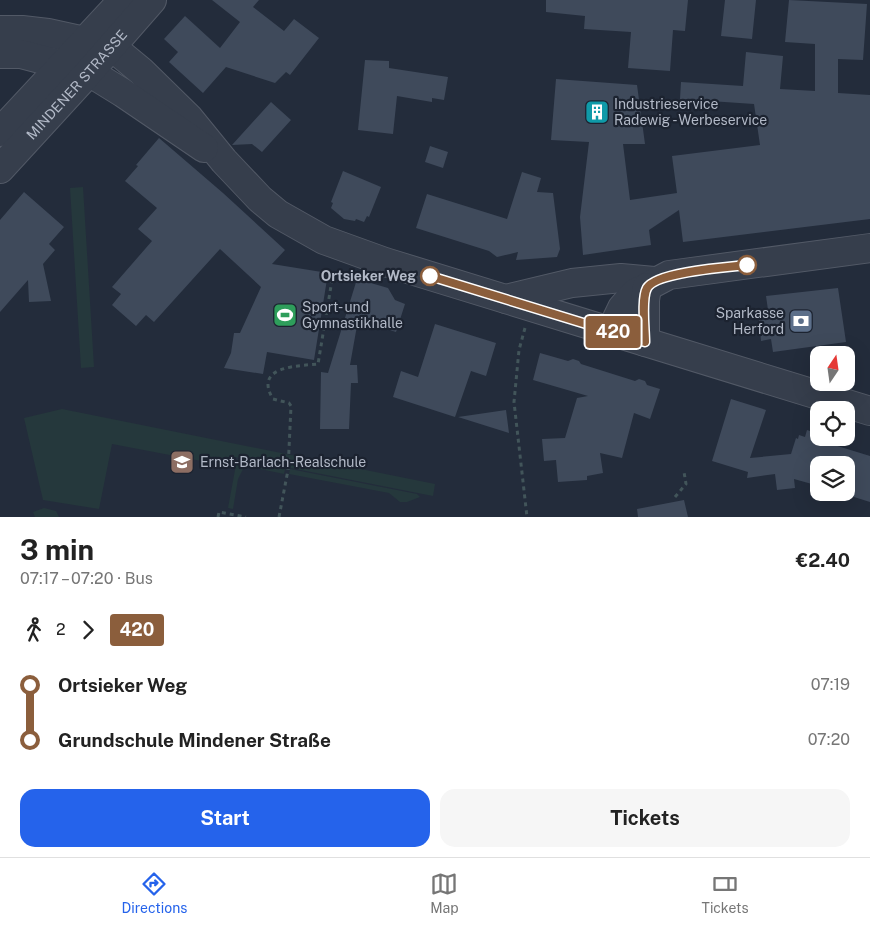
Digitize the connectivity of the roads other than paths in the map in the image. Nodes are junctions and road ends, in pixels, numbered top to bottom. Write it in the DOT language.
graph roads {
  1 [pos="123,0"];
  2 [pos="152,0"];
  3 [pos="0,30"];
  4 [pos="85,42"];
  5 [pos="112,47"];
  6 [pos="0,54"];
  7 [pos="63,65"];
  8 [pos="89,72"];
  9 [pos="0,132"];
  10 [pos="224,161"];
  11 [pos="0,169"];
  12 [pos="870,248"];
  13 [pos="651,284"];
  14 [pos="518,302"];
  15 [pos="610,331"];
  16 [pos="645,342"];
  17 [pos="870,411"];
  1 -- 4 [label="street, MINDENER STRASSE"];
  2 -- 5 [label="street, MINDENER STRASSE"];
  3 -- 4 [label="street"];
  4 -- 5 [label="street"];
  4 -- 7 [label="street, MINDENER STRASSE"];
  5 -- 8 [label="street, MINDENER STRASSE"];
  5 -- 10 [label="street"];
  6 -- 7 [label="street"];
  7 -- 8 [label="street"];
  7 -- 9 [label="street, MINDENER STRASSE"];
  8 -- 10 [label="street"];
  8 -- 11 [label="street, MINDENER STRASSE"];
  10 -- 14 [label="street"];
  12 -- 13 [label="street"];
  13 -- 14 [label="street"];
  13 -- 15 [label="street"];
  13 -- 16 [label="street"];
  14 -- 15 [label="street"];
  15 -- 16 [label="street"];
  16 -- 17 [label="street"];
}
